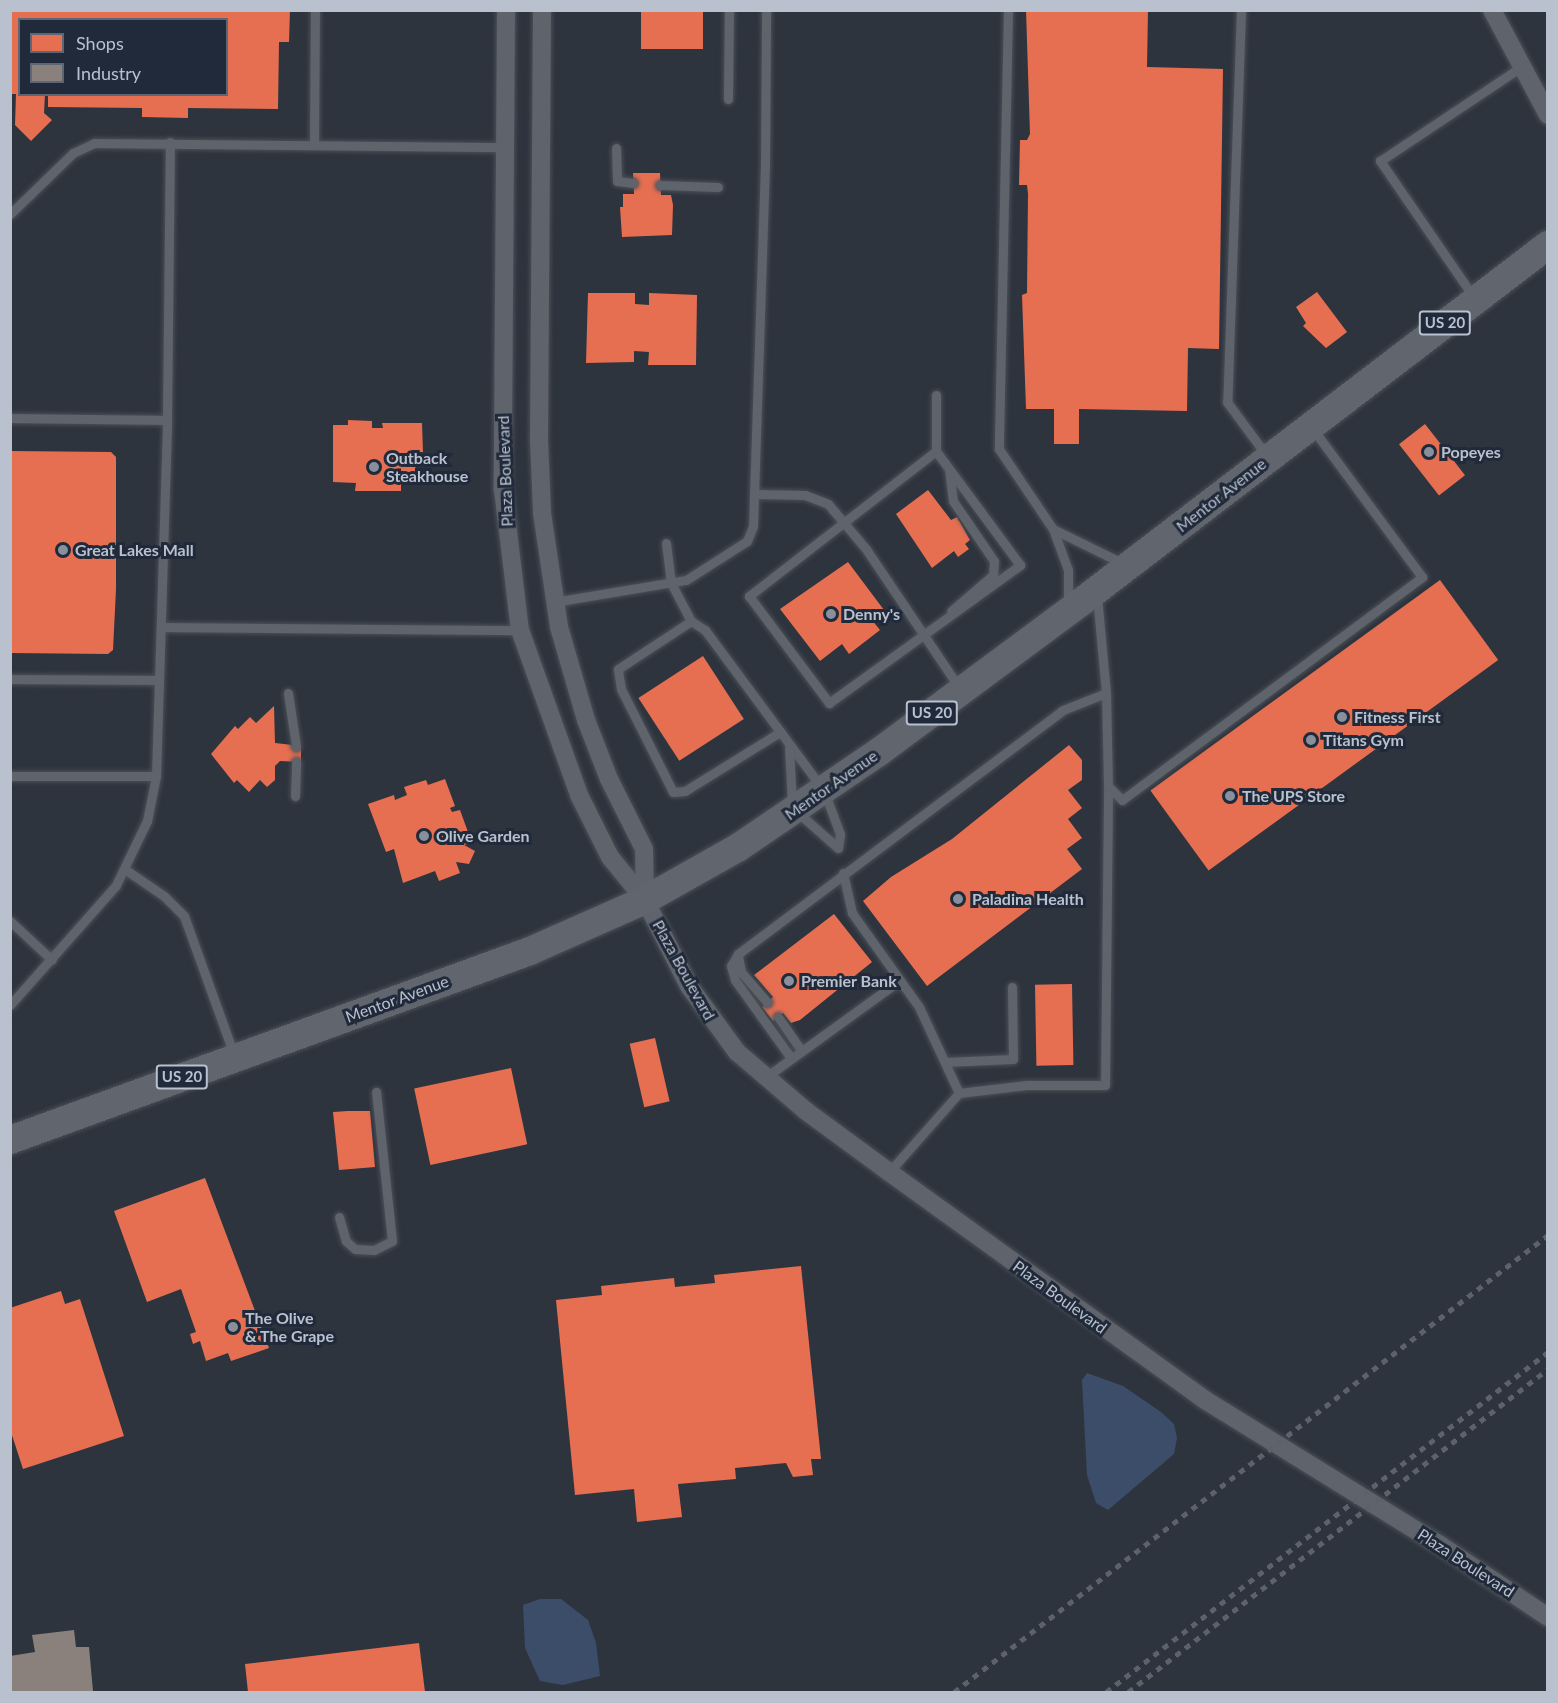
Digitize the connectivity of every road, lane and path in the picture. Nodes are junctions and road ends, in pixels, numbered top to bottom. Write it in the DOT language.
graph roads {
  1 [pos="315,10"];
  2 [pos="506,10"];
  3 [pos="542,10"];
  4 [pos="729,10"];
  5 [pos="766,10"];
  6 [pos="1008,10"];
  7 [pos="1241,10"];
  8 [pos="1492,10"];
  9 [pos="1521,67"];
  10 [pos="728,99"];
  11 [pos="1548,115"];
  12 [pos="170,142"];
  13 [pos="314,144"];
  14 [pos="505,147"];
  15 [pos="616,148"];
  16 [pos="633,183"];
  17 [pos="660,185"];
  18 [pos="718,187"];
  19 [pos="10,214"];
  20 [pos="1548,245"];
  21 [pos="1476,301"];
  22 [pos="936,395"];
  23 [pos="10,418"];
  24 [pos="167,420"];
  25 [pos="1311,426"];
  26 [pos="936,451"];
  27 [pos="1269,458"];
  28 [pos="949,469"];
  29 [pos="757,494"];
  30 [pos="845,522"];
  31 [pos="1053,529"];
  32 [pos="666,543"];
  33 [pos="1129,566"];
  34 [pos="671,583"];
  35 [pos="1097,590"];
  36 [pos="554,602"];
  37 [pos="1067,613"];
  38 [pos="945,620"];
  39 [pos="691,621"];
  40 [pos="161,627"];
  41 [pos="520,630"];
  42 [pos="922,637"];
  43 [pos="10,679"];
  44 [pos="158,680"];
  45 [pos="961,691"];
  46 [pos="288,693"];
  47 [pos="1106,693"];
  48 [pos="780,732"];
  49 [pos="789,745"];
  50 [pos="296,746"];
  51 [pos="296,762"];
  52 [pos="10,776"];
  53 [pos="156,776"];
  54 [pos="1108,786"];
  55 [pos="824,791"];
  56 [pos="295,796"];
  57 [pos="793,813"];
  58 [pos="126,870"];
  59 [pos="843,873"];
  60 [pos="645,900"];
  61 [pos="10,921"];
  62 [pos="738,954"];
  63 [pos="52,960"];
  64 [pos="900,980"];
  65 [pos="1012,987"];
  66 [pos="767,1002"];
  67 [pos="10,1005"];
  68 [pos="778,1017"];
  69 [pos="801,1050"];
  70 [pos="236,1058"];
  71 [pos="791,1058"];
  72 [pos="945,1062"];
  73 [pos="765,1078"];
  74 [pos="376,1092"];
  75 [pos="960,1093"];
  76 [pos="10,1140"];
  77 [pos="889,1172"];
  78 [pos="339,1217"];
  79 [pos="1548,1617"];
  1 -- 13 [label="lane"];
  2 -- 14 [label="street, Plaza Boulevard"];
  3 -- 36 [label="street, Plaza Boulevard"];
  4 -- 10 [label="lane"];
  5 -- 29 [label="lane"];
  6 -- 31 [label="lane"];
  7 -- 27 [label="lane"];
  8 -- 9 [label="street"];
  9 -- 11 [label="street"];
  9 -- 21 [label="lane"];
  12 -- 13 [label="lane"];
  12 -- 19 [label="lane"];
  12 -- 24 [label="lane"];
  13 -- 14 [label="lane"];
  14 -- 41 [label="street, Plaza Boulevard"];
  15 -- 16 [label="lane"];
  17 -- 18 [label="lane"];
  20 -- 21 [label="main road, Mentor Avenue / US 20"];
  21 -- 25 [label="main road, Mentor Avenue / US 20"];
  22 -- 26 [label="lane"];
  23 -- 24 [label="lane"];
  24 -- 40 [label="lane"];
  25 -- 27 [label="main road, Mentor Avenue / US 20"];
  25 -- 54 [label="lane"];
  26 -- 28 [label="lane"];
  26 -- 30 [label="lane"];
  27 -- 33 [label="main road, Mentor Avenue / US 20"];
  28 -- 38 [label="lane"];
  28 -- 38 [label="lane"];
  29 -- 30 [label="lane"];
  29 -- 34 [label="lane"];
  30 -- 42 [label="lane"];
  30 -- 42 [label="lane"];
  31 -- 33 [label="lane"];
  31 -- 37 [label="lane"];
  32 -- 34 [label="lane"];
  33 -- 35 [label="main road, Mentor Avenue / US 20"];
  34 -- 36 [label="lane"];
  34 -- 39 [label="lane"];
  35 -- 37 [label="main road, Mentor Avenue / US 20"];
  35 -- 47 [label="lane"];
  36 -- 60 [label="street, Plaza Boulevard"];
  37 -- 45 [label="main road, Mentor Avenue / US 20"];
  38 -- 42 [label="lane"];
  39 -- 48 [label="lane"];
  39 -- 48 [label="lane"];
  40 -- 41 [label="lane"];
  40 -- 44 [label="lane"];
  41 -- 60 [label="street, Plaza Boulevard"];
  42 -- 45 [label="lane"];
  43 -- 44 [label="lane"];
  44 -- 53 [label="lane"];
  45 -- 55 [label="main road, Mentor Avenue / US 20"];
  46 -- 50 [label="lane"];
  47 -- 54 [label="lane"];
  47 -- 59 [label="lane"];
  48 -- 49 [label="lane"];
  49 -- 55 [label="lane"];
  49 -- 57 [label="lane"];
  51 -- 56 [label="lane"];
  52 -- 53 [label="lane"];
  53 -- 58 [label="lane"];
  54 -- 75 [label="lane"];
  55 -- 57 [label="main road, Mentor Avenue / US 20"];
  55 -- 57 [label="lane"];
  57 -- 60 [label="main road, Mentor Avenue / US 20"];
  58 -- 63 [label="lane"];
  58 -- 70 [label="lane"];
  59 -- 62 [label="lane"];
  59 -- 64 [label="lane"];
  60 -- 70 [label="main road, Mentor Avenue / US 20"];
  60 -- 73 [label="street, Plaza Boulevard"];
  61 -- 63 [label="lane"];
  62 -- 66 [label="lane"];
  62 -- 71 [label="lane"];
  63 -- 67 [label="lane"];
  64 -- 69 [label="lane"];
  64 -- 72 [label="lane"];
  65 -- 72 [label="lane"];
  68 -- 69 [label="lane"];
  69 -- 71 [label="lane"];
  70 -- 76 [label="main road, Mentor Avenue / US 20"];
  71 -- 73 [label="lane"];
  72 -- 75 [label="lane"];
  73 -- 77 [label="street, Plaza Boulevard"];
  74 -- 78 [label="lane"];
  75 -- 77 [label="lane"];
  77 -- 79 [label="street, Plaza Boulevard"];
}
